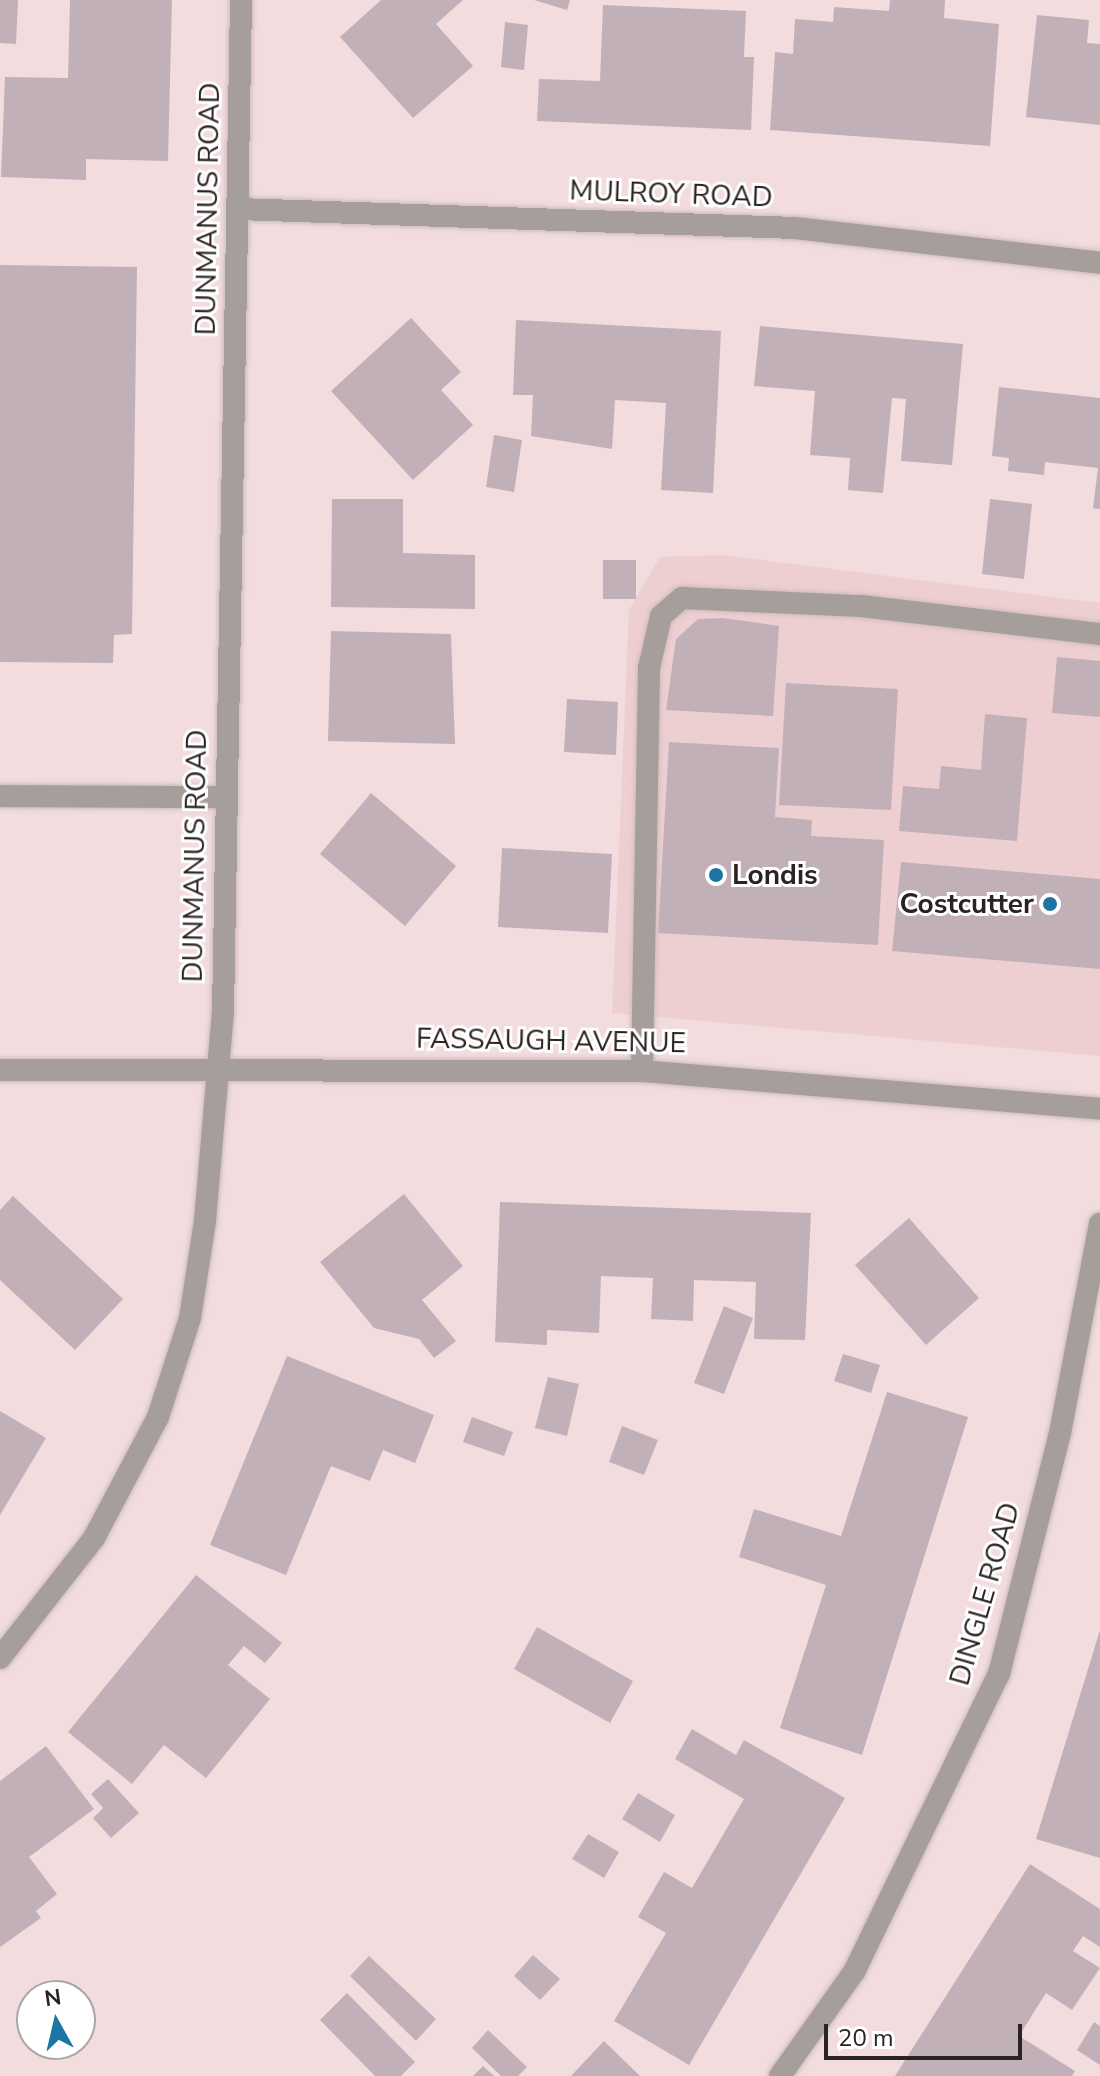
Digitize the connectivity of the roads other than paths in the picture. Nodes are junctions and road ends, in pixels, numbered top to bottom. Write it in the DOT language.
graph roads {
  1 [pos="241,0"];
  2 [pos="238,209"];
  3 [pos="1100,263"];
  4 [pos="1100,634"];
  5 [pos="0,796"];
  6 [pos="225,797"];
  7 [pos="214,1066"];
  8 [pos="0,1070"];
  9 [pos="642,1071"];
  10 [pos="1100,1109"];
  11 [pos="1100,1224"];
  12 [pos="0,1658"];
  13 [pos="780,2076"];
  1 -- 2 [label="street, DUNMANUS ROAD"];
  2 -- 3 [label="street, MULROY ROAD"];
  2 -- 6 [label="street, DUNMANUS ROAD"];
  4 -- 9 [label="street"];
  5 -- 6 [label="street"];
  6 -- 7 [label="street, DUNMANUS ROAD"];
  7 -- 8 [label="street, FASSAUGH AVENUE"];
  7 -- 9 [label="street, FASSAUGH AVENUE"];
  7 -- 12 [label="street, DUNMANUS ROAD"];
  9 -- 10 [label="street, FASSAUGH AVENUE"];
  11 -- 13 [label="street, DINGLE ROAD"];
}
